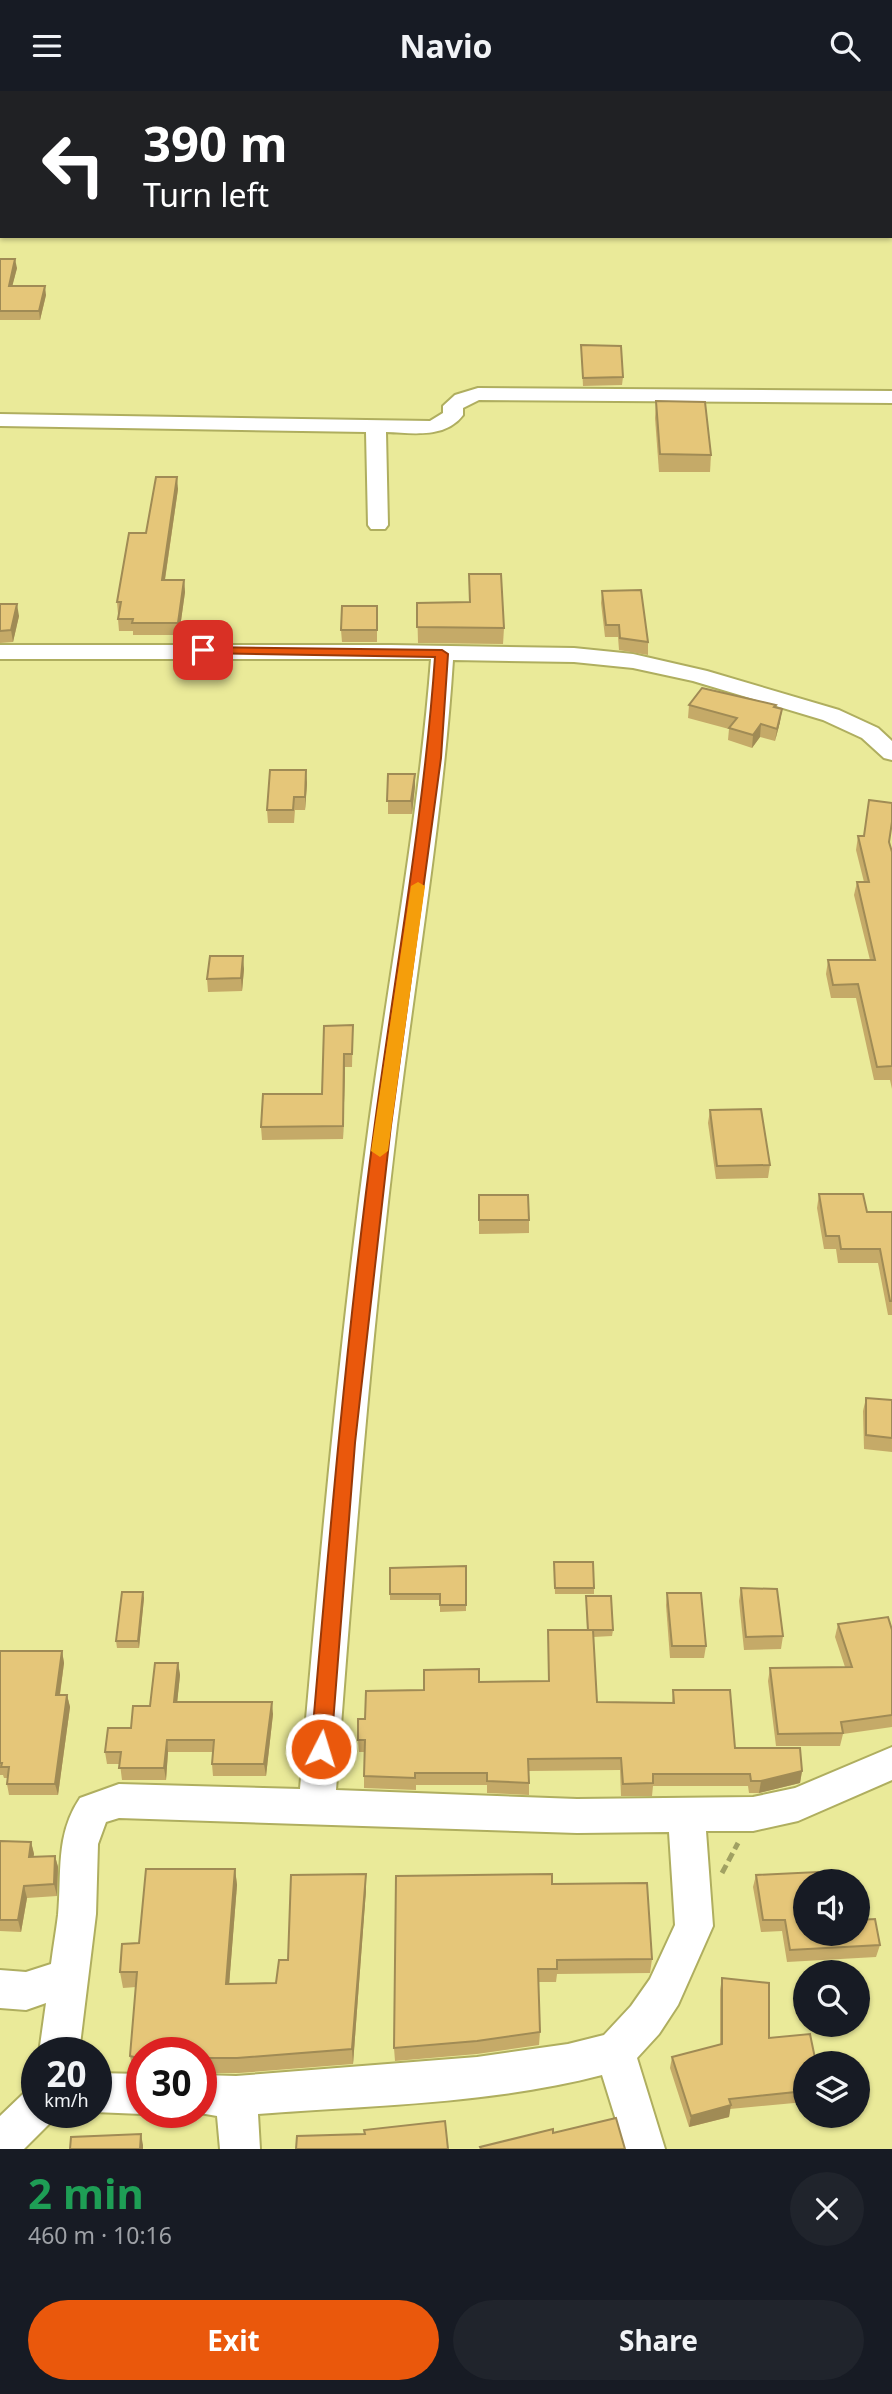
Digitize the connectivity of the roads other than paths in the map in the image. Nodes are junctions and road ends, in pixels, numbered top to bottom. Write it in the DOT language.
graph roads {
  1 [pos="892,397"];
  2 [pos="0,420"];
  3 [pos="376,426"];
  4 [pos="378,525"];
  5 [pos="0,652"];
  6 [pos="442,654"];
  7 [pos="892,753"];
  8 [pos="892,1763"];
  9 [pos="317,1805"];
  10 [pos="686,1816"];
  11 [pos="66,1978"];
  12 [pos="0,1989"];
  13 [pos="60,2037"];
  14 [pos="615,2052"];
  15 [pos="219,2095"];
  16 [pos="21,2124"];
  17 [pos="0,2144"];
  18 [pos="240,2149"];
  19 [pos="645,2149"];
  1 -- 3 [label="street"];
  2 -- 3 [label="street"];
  3 -- 4 [label="street"];
  5 -- 6 [label="street"];
  6 -- 7 [label="street"];
  6 -- 9 [label="street"];
  8 -- 10 [label="street"];
  9 -- 10 [label="street"];
  9 -- 11 [label="street"];
  10 -- 14 [label="street"];
  11 -- 12 [label="street"];
  11 -- 13 [label="street"];
  14 -- 15 [label="street"];
  14 -- 19 [label="street"];
  15 -- 18 [label="street"];
  16 -- 17 [label="street"];
}
